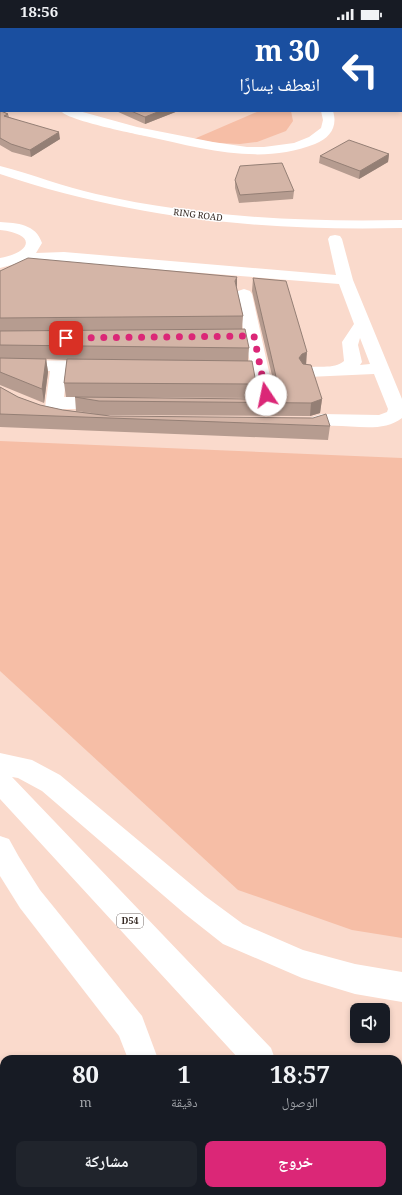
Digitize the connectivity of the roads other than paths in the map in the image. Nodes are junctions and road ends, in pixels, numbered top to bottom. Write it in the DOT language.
graph roads {
  1 [pos="71,112"];
  2 [pos="327,112"];
  3 [pos="314,120"];
  4 [pos="204,144"];
  5 [pos="0,170"];
  6 [pos="402,224"];
  7 [pos="0,226"];
  8 [pos="335,239"];
  9 [pos="35,240"];
  10 [pos="64,257"];
  11 [pos="17,259"];
  12 [pos="0,262"];
  13 [pos="345,280"];
  14 [pos="244,294"];
  15 [pos="362,325"];
  16 [pos="0,365"];
  17 [pos="59,366"];
  18 [pos="113,366"];
  19 [pos="381,369"];
  20 [pos="343,370"];
  21 [pos="308,372"];
  22 [pos="34,408"];
  23 [pos="121,408"];
  24 [pos="54,409"];
  25 [pos="79,420"];
  26 [pos="0,764"];
  27 [pos="0,782"];
  28 [pos="0,848"];
  29 [pos="402,987"];
  30 [pos="212,1009"];
  31 [pos="142,1055"];
  32 [pos="236,1055"];
  33 [pos="256,1055"];
  1 -- 4 [label="street"];
  2 -- 4 [label="street"];
  3 -- 4 [label="street"];
  5 -- 6 [label="street, RING ROAD"];
  7 -- 9 [label="street"];
  8 -- 13 [label="street"];
  9 -- 10 [label="street"];
  9 -- 11 [label="street"];
  10 -- 11 [label="street"];
  10 -- 13 [label="street"];
  11 -- 12 [label="street"];
  13 -- 15 [label="street"];
  14 -- 19 [label="street"];
  15 -- 19 [label="street"];
  15 -- 20 [label="street"];
  16 -- 17 [label="street"];
  17 -- 18 [label="street"];
  17 -- 24 [label="street"];
  19 -- 20 [label="street"];
  20 -- 21 [label="street"];
  22 -- 24 [label="street"];
  23 -- 24 [label="street"];
  24 -- 25 [label="street"];
  26 -- 29 [label="street"];
  27 -- 30 [label="street, D54"];
  28 -- 31 [label="street"];
  30 -- 32 [label="street"];
  30 -- 33 [label="street, D54"];
}
